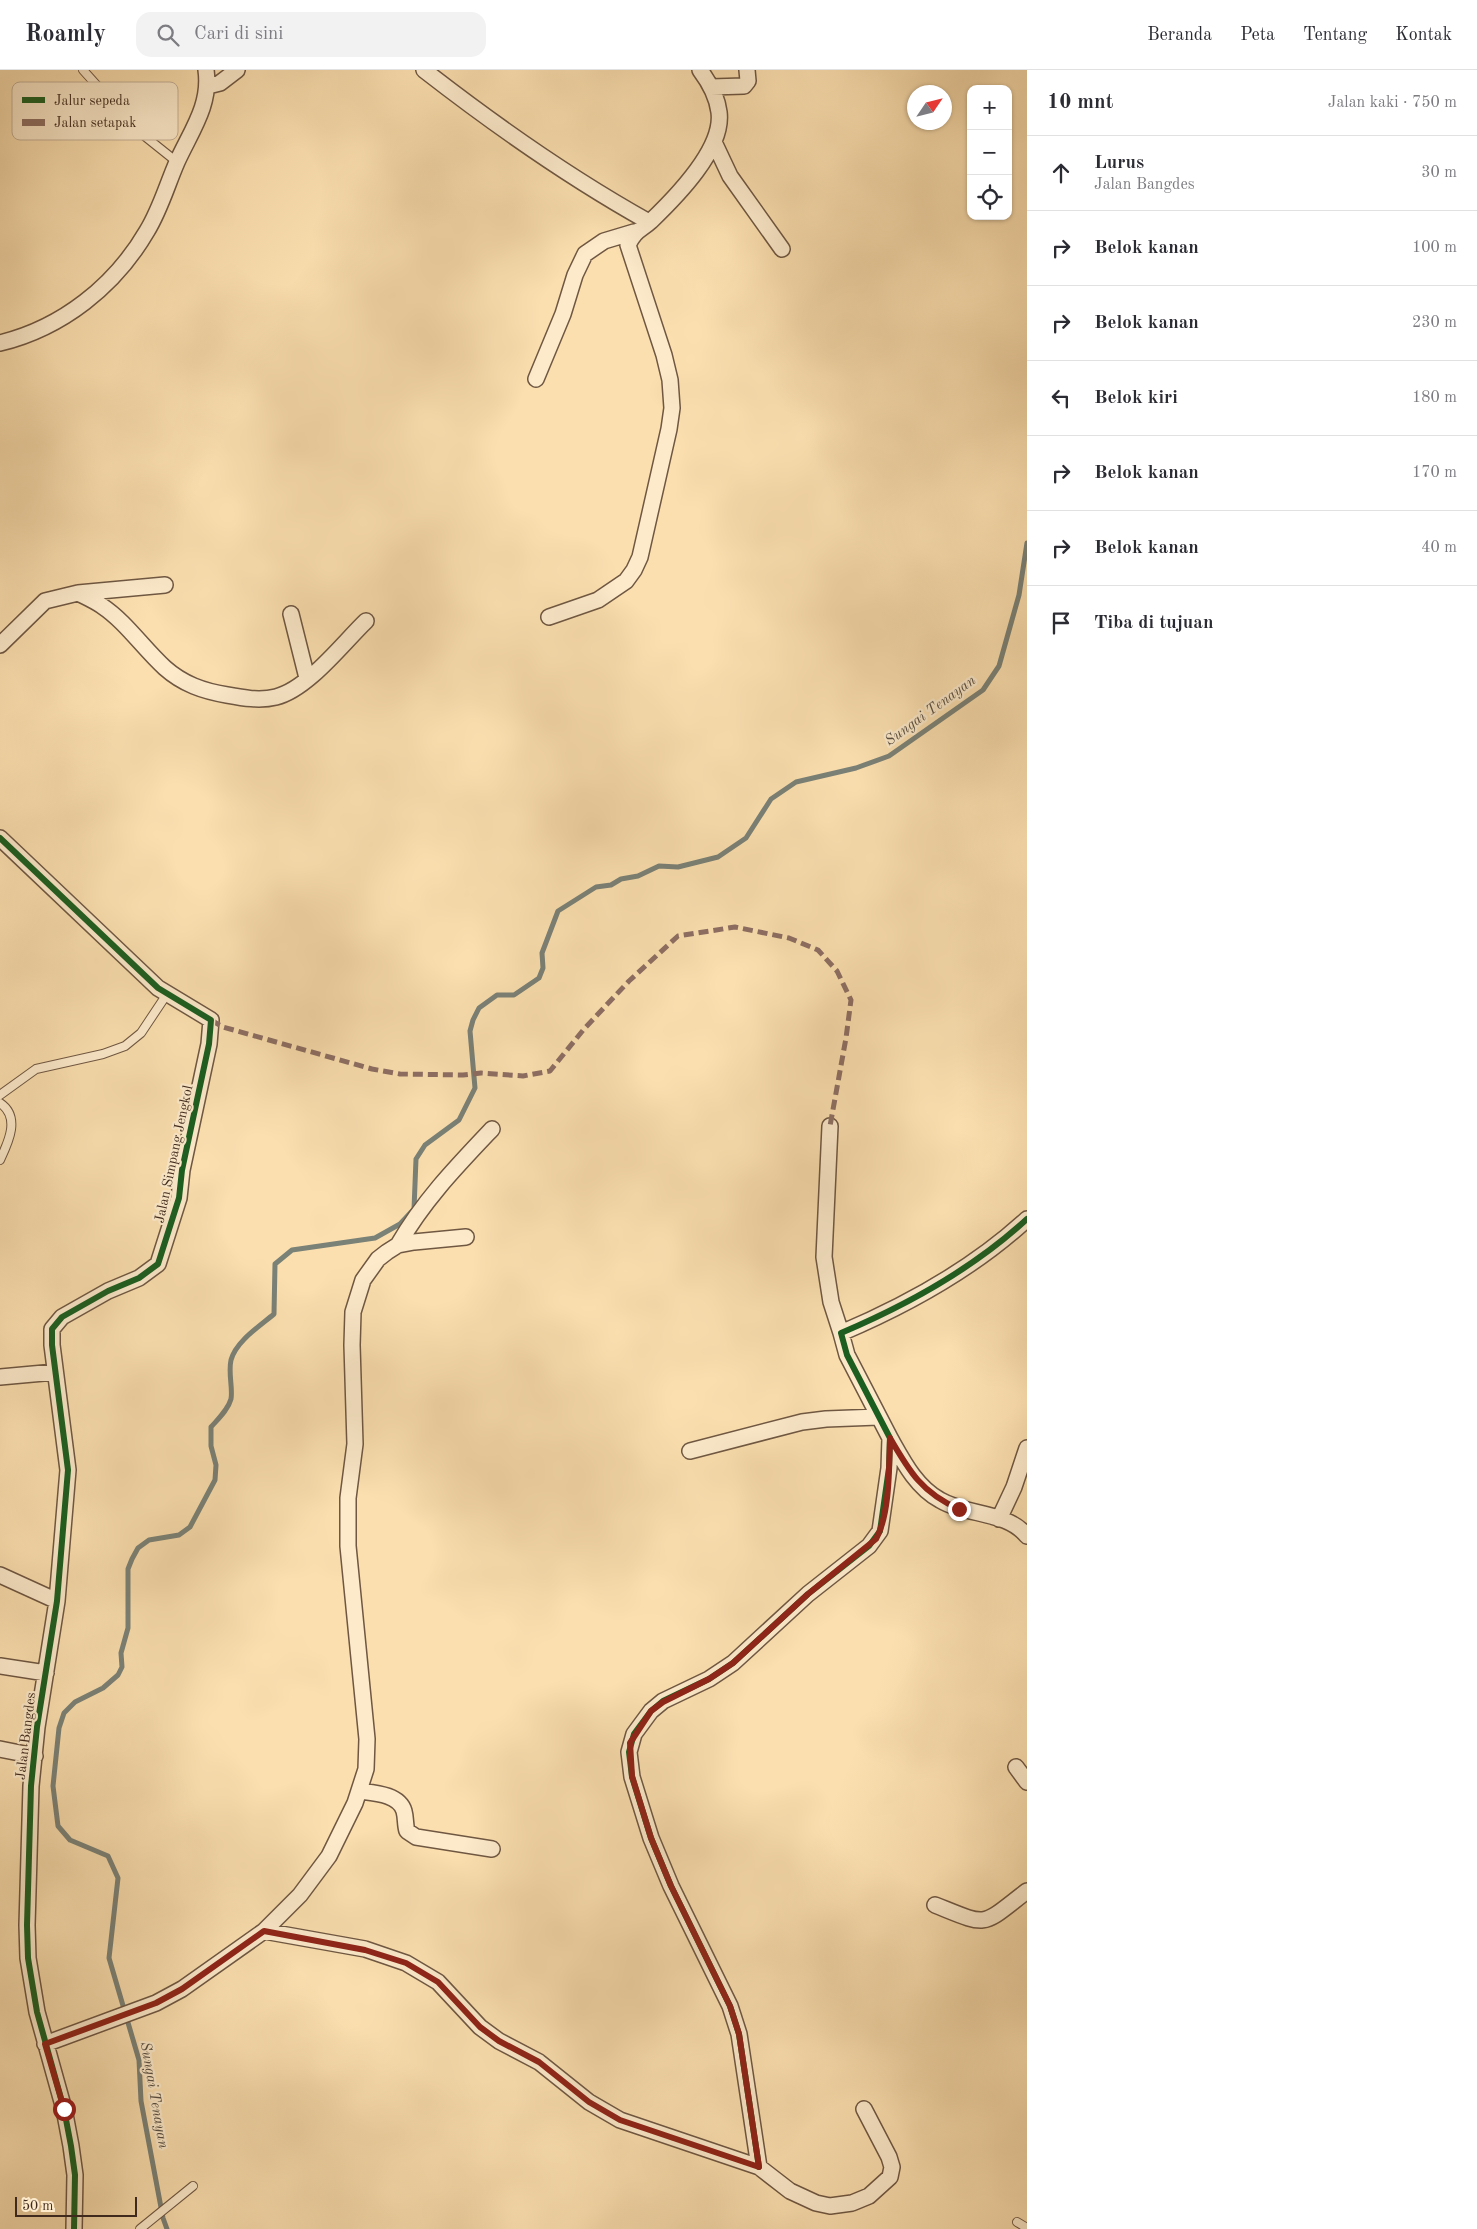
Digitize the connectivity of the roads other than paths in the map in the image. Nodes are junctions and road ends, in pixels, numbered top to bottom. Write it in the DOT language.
graph roads {
  1 [pos="83,70"];
  2 [pos="206,70"];
  3 [pos="237,70"];
  4 [pos="424,70"];
  5 [pos="700,70"];
  6 [pos="746,70"];
  7 [pos="94,82"];
  8 [pos="208,86"];
  9 [pos="711,87"];
  10 [pos="150,140"];
  11 [pos="714,142"];
  12 [pos="177,162"];
  13 [pos="650,222"];
  14 [pos="634,232"];
  15 [pos="782,249"];
  16 [pos="0,342"];
  17 [pos="536,379"];
  18 [pos="165,585"];
  19 [pos="78,593"];
  20 [pos="290,614"];
  21 [pos="549,617"];
  22 [pos="366,621"];
  23 [pos="0,645"];
  24 [pos="307,678"];
  25 [pos="0,838"];
  26 [pos="167,994"];
  27 [pos="0,1096"];
  28 [pos="0,1103"];
  29 [pos="830,1126"];
  30 [pos="492,1129"];
  31 [pos="0,1160"];
  32 [pos="1027,1219"];
  33 [pos="466,1237"];
  34 [pos="398,1245"];
  35 [pos="841,1333"];
  36 [pos="55,1372"];
  37 [pos="0,1377"];
  38 [pos="878,1417"];
  39 [pos="890,1438"];
  40 [pos="1027,1448"];
  41 [pos="690,1451"];
  42 [pos="999,1519"];
  43 [pos="1027,1536"];
  44 [pos="0,1575"];
  45 [pos="57,1601"];
  46 [pos="0,1666"];
  47 [pos="46,1673"];
  48 [pos="0,1749"];
  49 [pos="34,1756"];
  50 [pos="1016,1767"];
  51 [pos="1027,1782"];
  52 [pos="359,1791"];
  53 [pos="492,1849"];
  54 [pos="1027,1891"];
  55 [pos="935,1905"];
  56 [pos="264,1931"];
  57 [pos="45,2044"];
  58 [pos="864,2109"];
  59 [pos="759,2167"];
  60 [pos="193,2186"];
  61 [pos="1017,2222"];
  62 [pos="1027,2228"];
  63 [pos="74,2229"];
  64 [pos="140,2229"];
  1 -- 7 [label="lane"];
  2 -- 8 [label="street"];
  3 -- 8 [label="street"];
  4 -- 13 [label="street"];
  5 -- 9 [label="street"];
  6 -- 9 [label="street"];
  8 -- 12 [label="street"];
  9 -- 11 [label="street"];
  10 -- 12 [label="lane"];
  11 -- 13 [label="street"];
  11 -- 15 [label="street"];
  12 -- 16 [label="street"];
  13 -- 14 [label="street"];
  14 -- 17 [label="street"];
  14 -- 21 [label="street"];
  18 -- 19 [label="street"];
  19 -- 23 [label="street"];
  19 -- 24 [label="street"];
  20 -- 24 [label="street"];
  22 -- 24 [label="street"];
  25 -- 26 [label="street, Jalan Simpang Jengkol"];
  26 -- 27 [label="lane"];
  26 -- 36 [label="street, Jalan Simpang Jengkol"];
  28 -- 31 [label="lane"];
  29 -- 35 [label="street"];
  30 -- 34 [label="street"];
  32 -- 35 [label="street"];
  33 -- 34 [label="street"];
  34 -- 52 [label="street"];
  35 -- 38 [label="street"];
  36 -- 37 [label="street"];
  36 -- 45 [label="street, Jalan Simpang Jengkol"];
  38 -- 39 [label="street"];
  38 -- 41 [label="street"];
  39 -- 42 [label="street"];
  39 -- 59 [label="street"];
  40 -- 42 [label="street"];
  42 -- 43 [label="street"];
  44 -- 45 [label="street"];
  45 -- 47 [label="street, Jalan Bangdes"];
  46 -- 47 [label="street"];
  47 -- 49 [label="street, Jalan Bangdes"];
  48 -- 49 [label="street"];
  49 -- 57 [label="street, Jalan Bangdes"];
  50 -- 51 [label="street"];
  52 -- 53 [label="street"];
  52 -- 56 [label="street"];
  54 -- 55 [label="street"];
  56 -- 57 [label="street"];
  56 -- 59 [label="street"];
  57 -- 63 [label="street, Jalan Bangdes"];
  58 -- 59 [label="street"];
  60 -- 64 [label="lane"];
  61 -- 62 [label="lane"];
}
